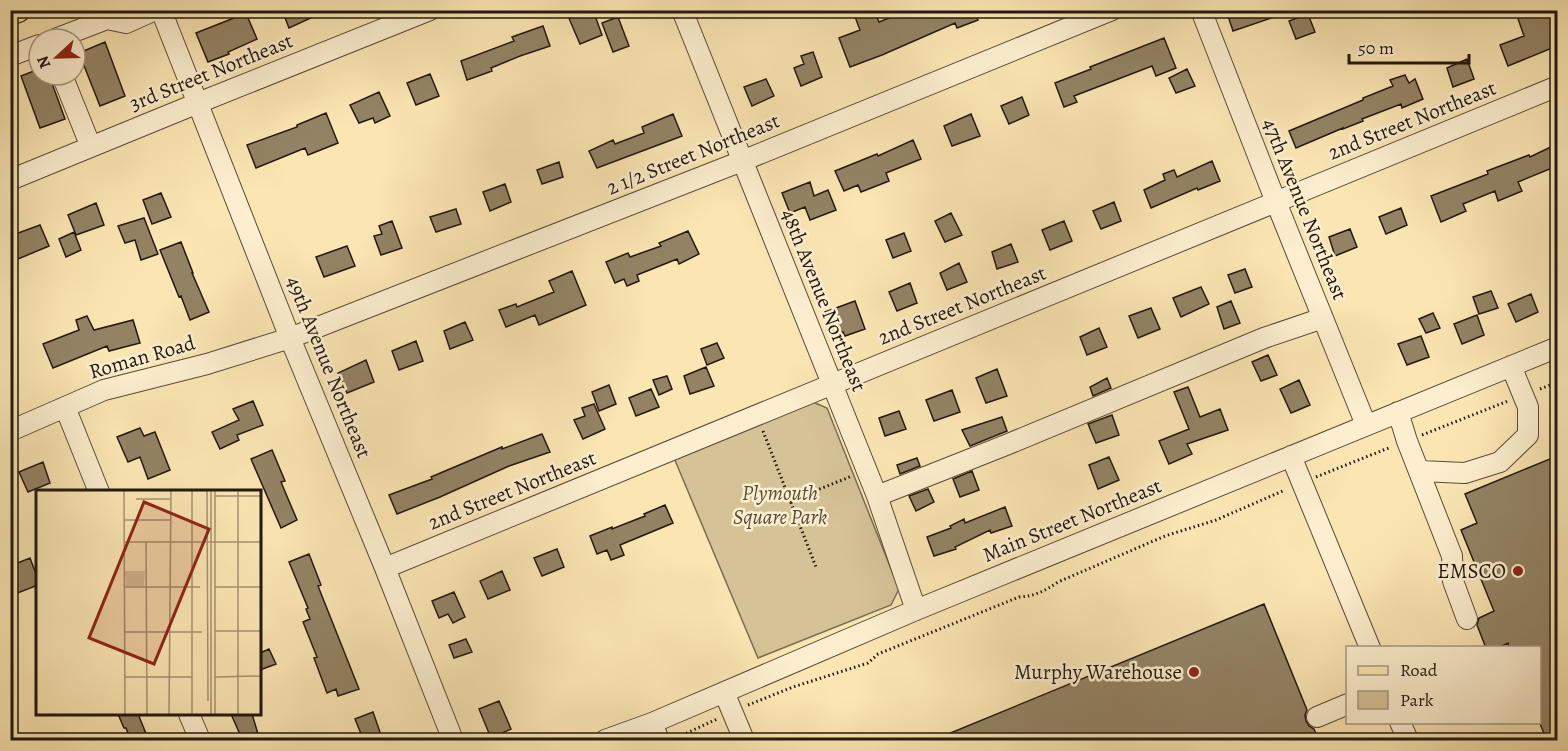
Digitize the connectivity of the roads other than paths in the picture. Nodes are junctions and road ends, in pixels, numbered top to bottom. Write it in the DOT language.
graph roads {
  1 [pos="18,10"];
  2 [pos="155,10"];
  3 [pos="161,10"];
  4 [pos="430,10"];
  5 [pos="682,10"];
  6 [pos="1112,10"];
  7 [pos="1201,10"];
  8 [pos="10,14"];
  9 [pos="86,27"];
  10 [pos="27,50"];
  11 [pos="10,56"];
  12 [pos="1557,86"];
  13 [pos="67,87"];
  14 [pos="198,103"];
  15 [pos="91,147"];
  16 [pos="742,161"];
  17 [pos="10,180"];
  18 [pos="1276,202"];
  19 [pos="1323,318"];
  20 [pos="290,338"];
  21 [pos="1557,347"];
  22 [pos="1511,366"];
  23 [pos="832,384"];
  24 [pos="64,407"];
  25 [pos="1398,412"];
  26 [pos="1366,425"];
  27 [pos="10,431"];
  28 [pos="1291,456"];
  29 [pos="1420,471"];
  30 [pos="98,490"];
  31 [pos="878,495"];
  32 [pos="385,568"];
  33 [pos="916,610"];
  34 [pos="1467,619"];
  35 [pos="1369,646"];
  36 [pos="724,692"];
  37 [pos="1346,704"];
  38 [pos="189,715"];
  39 [pos="1317,717"];
  40 [pos="1400,724"];
  41 [pos="656,732"];
  42 [pos="200,741"];
  43 [pos="453,741"];
  44 [pos="605,741"];
  45 [pos="744,741"];
  46 [pos="1408,741"];
  1 -- 8 [label="main road"];
  2 -- 9 [label="street"];
  3 -- 14 [label="street, 49th Avenue Northeast"];
  4 -- 14 [label="street, 3rd Street Northeast"];
  5 -- 16 [label="street, 48th Avenue Northeast"];
  6 -- 16 [label="street, 2 1/2 Street Northeast"];
  7 -- 18 [label="street, 47th Avenue Northeast"];
  10 -- 11 [label="street"];
  12 -- 18 [label="street, 2nd Street Northeast"];
  13 -- 15 [label="street"];
  14 -- 15 [label="street, 3rd Street Northeast"];
  14 -- 20 [label="street, 49th Avenue Northeast"];
  15 -- 17 [label="street, 3rd Street Northeast"];
  16 -- 20 [label="street, 2 1/2 Street Northeast"];
  16 -- 23 [label="street, 48th Avenue Northeast"];
  18 -- 19 [label="street, 47th Avenue Northeast"];
  18 -- 23 [label="street, 2nd Street Northeast"];
  19 -- 26 [label="street, 47th Avenue Northeast"];
  19 -- 31 [label="street"];
  20 -- 24 [label="street, Roman Road"];
  20 -- 32 [label="street, 49th Avenue Northeast"];
  21 -- 22 [label="street, Main Street Northeast"];
  22 -- 25 [label="street, Main Street Northeast"];
  22 -- 29 [label="street"];
  23 -- 31 [label="street, 48th Avenue Northeast"];
  23 -- 32 [label="street, 2nd Street Northeast"];
  24 -- 27 [label="street, Roman Road"];
  24 -- 30 [label="street"];
  25 -- 26 [label="street, Main Street Northeast"];
  25 -- 29 [label="street"];
  26 -- 28 [label="street, Main Street Northeast"];
  28 -- 33 [label="street, Main Street Northeast"];
  28 -- 35 [label="street"];
  29 -- 34 [label="street"];
  31 -- 33 [label="street, 48th Avenue Northeast"];
  32 -- 43 [label="street, 49th Avenue Northeast"];
  33 -- 36 [label="street, Main Street Northeast"];
  36 -- 41 [label="street, Main Street Northeast"];
  36 -- 45 [label="street"];
  37 -- 39 [label="street"];
  38 -- 42 [label="street"];
  40 -- 46 [label="street"];
  41 -- 44 [label="street, Main Street Northeast"];
}
